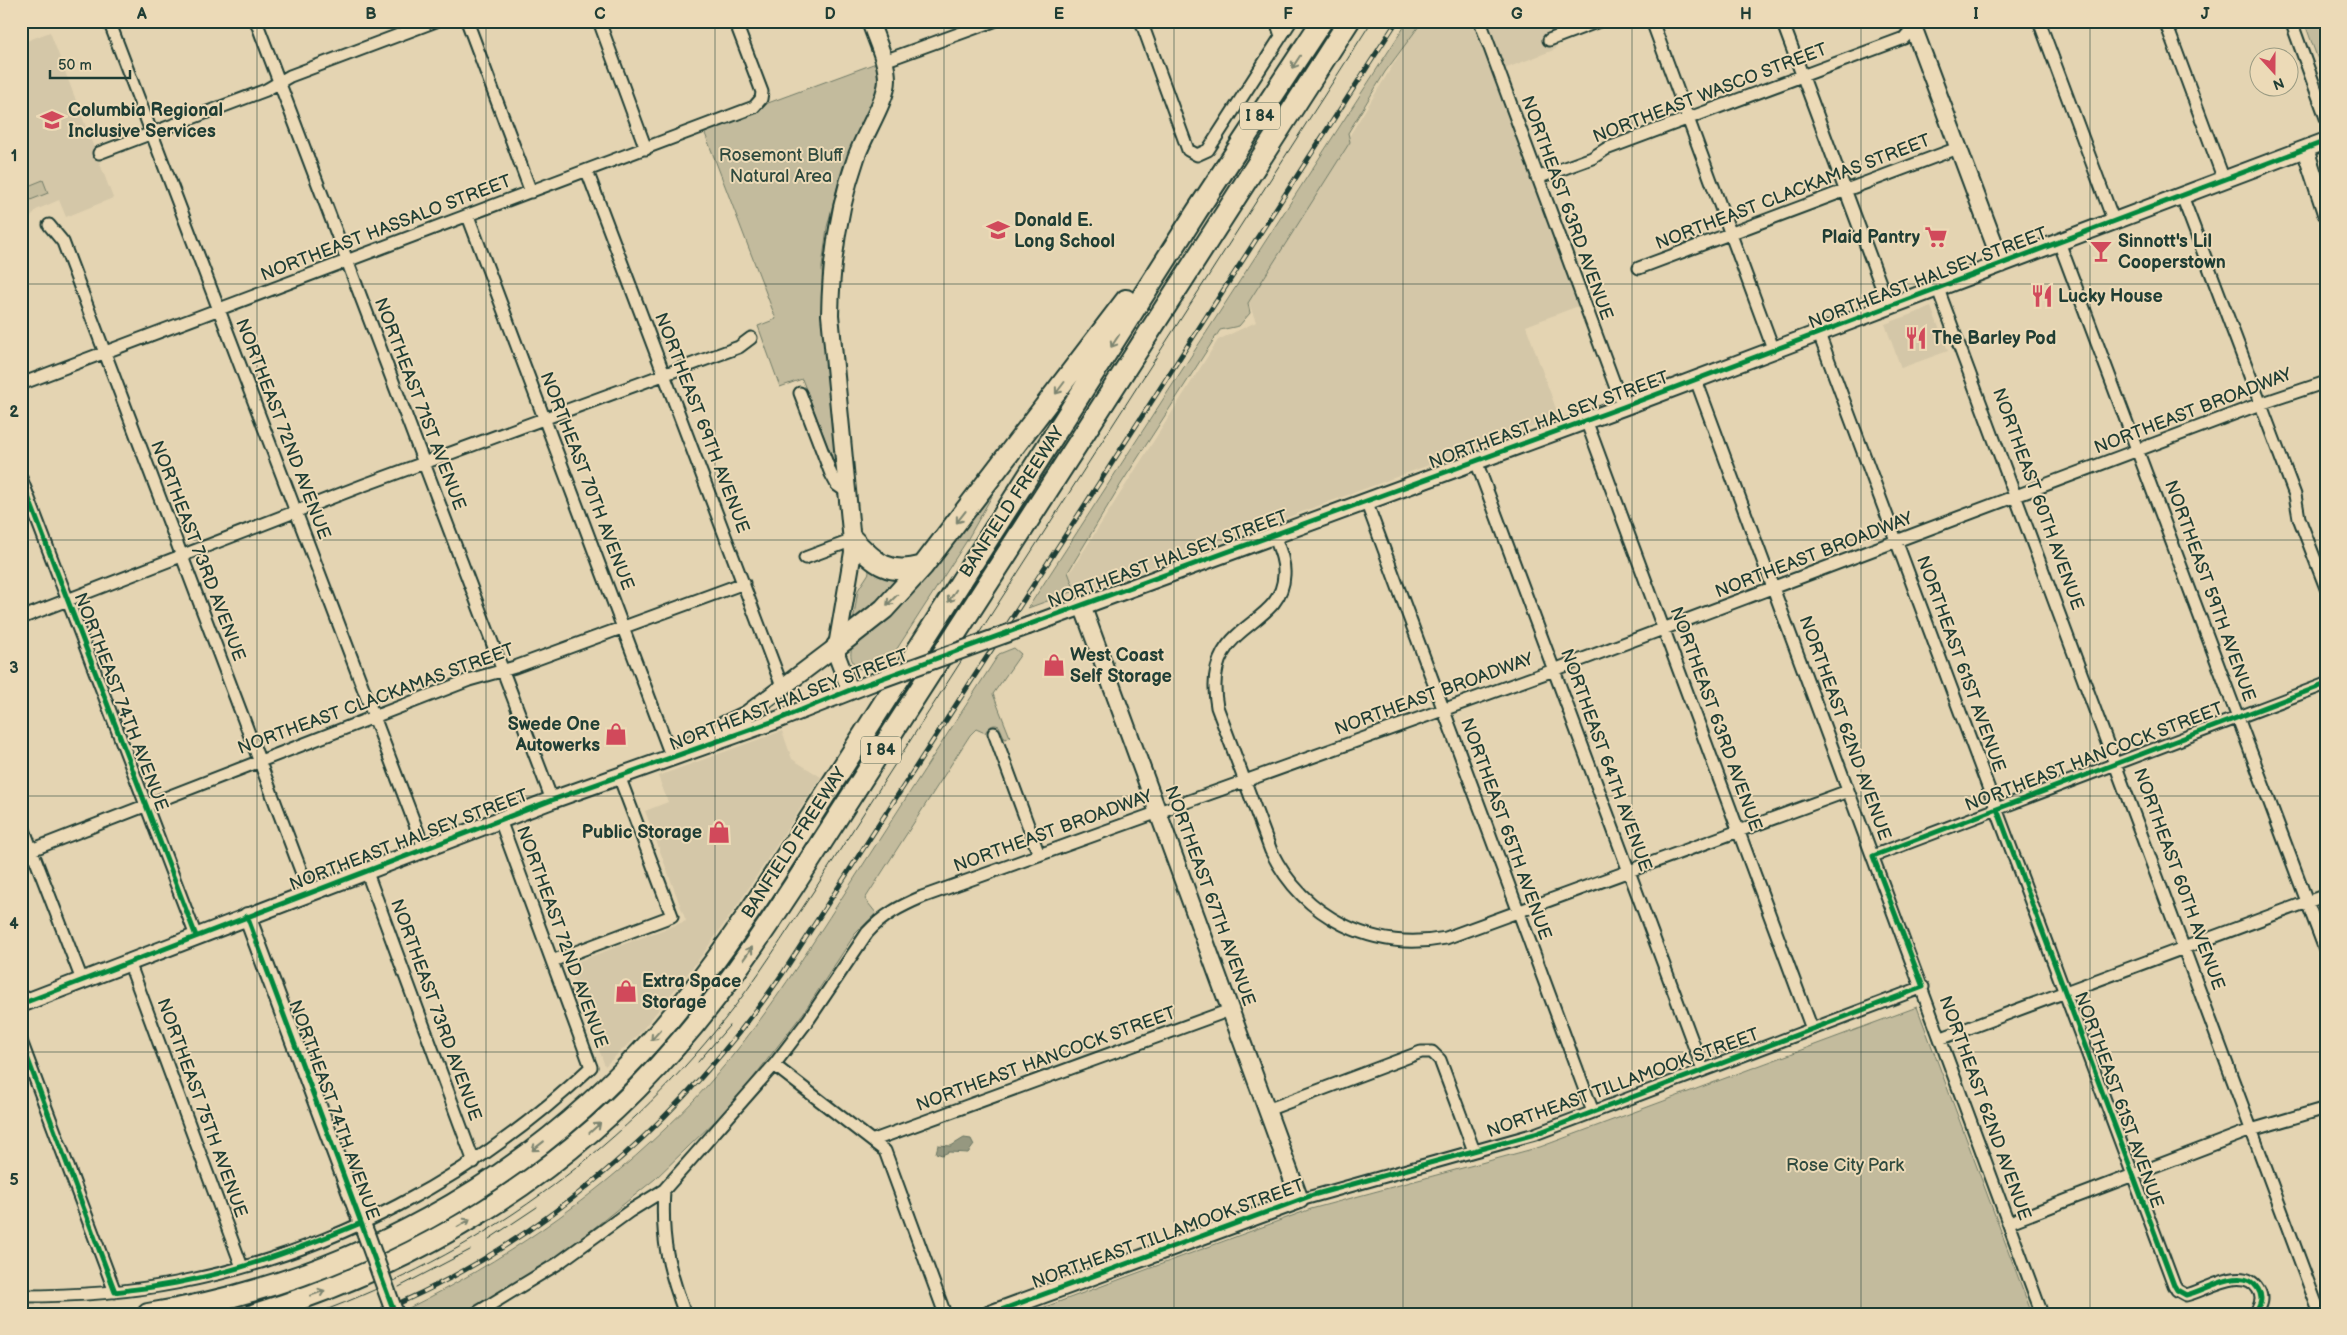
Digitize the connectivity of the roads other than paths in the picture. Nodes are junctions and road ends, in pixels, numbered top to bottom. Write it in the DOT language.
graph roads {
  1 [pos="109,21"];
  2 [pos="256,21"];
  3 [pos="436,21"];
  4 [pos="467,21"];
  5 [pos="599,21"];
  6 [pos="735,21"];
  7 [pos="870,21"];
  8 [pos="994,21"];
  9 [pos="1141,21"];
  10 [pos="1276,21"];
  11 [pos="1291,21"];
  12 [pos="1322,21"];
  13 [pos="1349,21"];
  14 [pos="1480,21"];
  15 [pos="1599,21"];
  16 [pos="1652,21"];
  17 [pos="1782,21"];
  18 [pos="2039,21"];
  19 [pos="2165,21"];
  20 [pos="2291,21"];
  21 [pos="1914,23"];
  22 [pos="1281,36"];
  23 [pos="1549,40"];
  24 [pos="884,62"];
  25 [pos="1802,76"];
  26 [pos="279,83"];
  27 [pos="2326,118"];
  28 [pos="1687,119"];
  29 [pos="152,133"];
  30 [pos="2326,141"];
  31 [pos="1958,148"];
  32 [pos="646,149"];
  33 [pos="2305,149"];
  34 [pos="99,153"];
  35 [pos="587,171"];
  36 [pos="1537,178"];
  37 [pos="2224,180"];
  38 [pos="1844,191"];
  39 [pos="531,192"];
  40 [pos="2182,196"];
  41 [pos="1197,211"];
  42 [pos="2326,213"];
  43 [pos="468,216"];
  44 [pos="2114,222"];
  45 [pos="49,225"];
  46 [pos="1730,233"];
  47 [pos="2059,242"];
  48 [pos="347,261"];
  49 [pos="2002,264"];
  50 [pos="1639,268"];
  51 [pos="1938,289"];
  52 [pos="1889,308"];
  53 [pos="219,309"];
  54 [pos="1819,334"];
  55 [pos="750,338"];
  56 [pos="1774,351"];
  57 [pos="104,353"];
  58 [pos="665,374"];
  59 [pos="1696,380"];
  60 [pos="2326,382"];
  61 [pos="21,384"];
  62 [pos="800,393"];
  63 [pos="2260,404"];
  64 [pos="1623,407"];
  65 [pos="546,420"];
  66 [pos="1586,420"];
  67 [pos="2139,450"];
  68 [pos="1476,461"];
  69 [pos="424,463"];
  70 [pos="21,478"];
  71 [pos="847,492"];
  72 [pos="2016,497"];
  73 [pos="1366,501"];
  74 [pos="295,511"];
  75 [pos="1274,535"];
  76 [pos="853,540"];
  77 [pos="1897,542"];
  78 [pos="181,556"];
  79 [pos="805,558"];
  80 [pos="923,566"];
  81 [pos="744,583"];
  82 [pos="2326,588"];
  83 [pos="1775,589"];
  84 [pos="68,600"];
  85 [pos="1082,605"];
  86 [pos="21,618"];
  87 [pos="623,626"];
  88 [pos="1664,630"];
  89 [pos="836,646"];
  90 [pos="503,670"];
  91 [pos="1554,670"];
  92 [pos="2326,684"];
  93 [pos="783,689"];
  94 [pos="850,690"];
  95 [pos="1444,710"];
  96 [pos="373,716"];
  97 [pos="2238,716"];
  98 [pos="994,733"];
  99 [pos="672,758"];
  100 [pos="260,760"];
  101 [pos="2115,765"];
  102 [pos="619,776"];
  103 [pos="1244,781"];
  104 [pos="1848,790"];
  105 [pos="552,800"];
  106 [pos="146,805"];
  107 [pos="1997,809"];
  108 [pos="1158,811"];
  109 [pos="500,820"];
  110 [pos="21,822"];
  111 [pos="1739,831"];
  112 [pos="424,848"];
  113 [pos="27,852"];
  114 [pos="1039,855"];
  115 [pos="1873,856"];
  116 [pos="366,870"];
  117 [pos="1629,871"];
  118 [pos="309,892"];
  119 [pos="2326,895"];
  120 [pos="2307,902"];
  121 [pos="1519,912"];
  122 [pos="247,916"];
  123 [pos="196,936"];
  124 [pos="2183,947"];
  125 [pos="2326,952"];
  126 [pos="552,961"];
  127 [pos="129,962"];
  128 [pos="82,980"];
  129 [pos="1923,987"];
  130 [pos="2065,992"];
  131 [pos="21,1004"];
  132 [pos="1230,1010"];
  133 [pos="1812,1029"];
  134 [pos="1942,1038"];
  135 [pos="21,1040"];
  136 [pos="774,1066"];
  137 [pos="1703,1070"];
  138 [pos="2326,1108"];
  139 [pos="1267,1110"];
  140 [pos="1593,1112"];
  141 [pos="2251,1130"];
  142 [pos="874,1140"];
  143 [pos="1474,1151"];
  144 [pos="474,1162"];
  145 [pos="2132,1176"];
  146 [pos="664,1190"];
  147 [pos="1300,1200"];
  148 [pos="2010,1222"];
  149 [pos="363,1229"];
  150 [pos="242,1267"];
  151 [pos="115,1292"];
  152 [pos="21,1296"];
  153 [pos="148,1314"];
  154 [pos="255,1314"];
  155 [pos="395,1314"];
  156 [pos="475,1314"];
  157 [pos="685,1314"];
  158 [pos="945,1314"];
  159 [pos="990,1314"];
  160 [pos="2042,1314"];
  161 [pos="2255,1314"];
  162 [pos="2320,1314"];
  1 -- 29 [label="street, NORTHEAST 72ND AVENUE"];
  2 -- 26 [label="street, NORTHEAST 71ST AVENUE"];
  3 -- 26 [label="street"];
  4 -- 39 [label="street"];
  5 -- 32 [label="street"];
  6 -- 32 [label="street, NORTHEAST HASSALO STREET"];
  7 -- 24 [label="main road"];
  8 -- 24 [label="street"];
  9 -- 22 [label="street"];
  10 -- 22 [label="street"];
  11 -- 22 [label="street"];
  12 -- 41 [label="highway, BANFIELD FREEWAY / I 84, one-way"];
  154 -- 13 [label="highway, BANFIELD FREEWAY / I 84, one-way"];
  14 -- 36 [label="street, NORTHEAST 63RD AVENUE"];
  15 -- 23 [label="street"];
  16 -- 28 [label="street"];
  17 -- 25 [label="street"];
  18 -- 44 [label="street"];
  19 -- 37 [label="street"];
  20 -- 27 [label="street"];
  21 -- 25 [label="street, NORTHEAST WASCO STREET"];
  21 -- 31 [label="main road"];
  24 -- 71 [label="main road"];
  25 -- 28 [label="street, NORTHEAST WASCO STREET"];
  25 -- 38 [label="street"];
  26 -- 29 [label="street"];
  26 -- 48 [label="street, NORTHEAST 71ST AVENUE"];
  28 -- 36 [label="street, NORTHEAST WASCO STREET"];
  28 -- 46 [label="street"];
  29 -- 34 [label="street"];
  29 -- 53 [label="street, NORTHEAST 72ND AVENUE"];
  30 -- 33 [label="main road, NORTHEAST HALSEY STREET"];
  31 -- 38 [label="street, NORTHEAST CLACKAMAS STREET"];
  31 -- 49 [label="main road"];
  32 -- 35 [label="street, NORTHEAST HASSALO STREET"];
  33 -- 37 [label="main road, NORTHEAST HALSEY STREET"];
  33 -- 42 [label="main road"];
  35 -- 39 [label="street, NORTHEAST HASSALO STREET"];
  35 -- 58 [label="street, NORTHEAST 69TH AVENUE"];
  36 -- 64 [label="street, NORTHEAST 63RD AVENUE"];
  37 -- 40 [label="main road, NORTHEAST HALSEY STREET"];
  38 -- 46 [label="street, NORTHEAST CLACKAMAS STREET"];
  38 -- 52 [label="street"];
  39 -- 43 [label="street, NORTHEAST HASSALO STREET"];
  40 -- 44 [label="main road, NORTHEAST HALSEY STREET"];
  40 -- 63 [label="street"];
  41 -- 80 [label="highway, one-way"];
  41 -- 153 [label="highway, BANFIELD FREEWAY / I 84, one-way"];
  43 -- 48 [label="street, NORTHEAST HASSALO STREET"];
  43 -- 65 [label="street, NORTHEAST 70TH AVENUE"];
  44 -- 47 [label="main road, NORTHEAST HALSEY STREET"];
  45 -- 57 [label="street, NORTHEAST 73RD AVENUE"];
  46 -- 50 [label="street, NORTHEAST CLACKAMAS STREET"];
  46 -- 56 [label="street"];
  47 -- 49 [label="main road, NORTHEAST HALSEY STREET"];
  47 -- 67 [label="street, NORTHEAST 59TH AVENUE"];
  48 -- 53 [label="street, NORTHEAST HASSALO STREET"];
  48 -- 69 [label="street, NORTHEAST 71ST AVENUE"];
  49 -- 51 [label="main road, NORTHEAST HALSEY STREET"];
  51 -- 52 [label="main road, NORTHEAST HALSEY STREET"];
  51 -- 72 [label="street, NORTHEAST 60TH AVENUE"];
  52 -- 54 [label="main road, NORTHEAST HALSEY STREET"];
  53 -- 57 [label="street, NORTHEAST HASSALO STREET"];
  53 -- 74 [label="street, NORTHEAST 72ND AVENUE"];
  54 -- 56 [label="main road, NORTHEAST HALSEY STREET"];
  54 -- 77 [label="street, NORTHEAST 61ST AVENUE"];
  55 -- 58 [label="street"];
  56 -- 59 [label="main road, NORTHEAST HALSEY STREET"];
  57 -- 61 [label="street, NORTHEAST HASSALO STREET"];
  57 -- 78 [label="street, NORTHEAST 73RD AVENUE"];
  58 -- 65 [label="street"];
  58 -- 81 [label="street, NORTHEAST 69TH AVENUE"];
  59 -- 64 [label="main road, NORTHEAST HALSEY STREET"];
  59 -- 83 [label="street, NORTHEAST 62ND AVENUE"];
  60 -- 63 [label="street, NORTHEAST BROADWAY"];
  62 -- 71 [label="street"];
  63 -- 67 [label="street, NORTHEAST BROADWAY"];
  63 -- 82 [label="street"];
  64 -- 66 [label="main road, NORTHEAST HALSEY STREET"];
  65 -- 69 [label="street"];
  65 -- 87 [label="street, NORTHEAST 70TH AVENUE"];
  66 -- 68 [label="main road, NORTHEAST HALSEY STREET"];
  66 -- 88 [label="street, NORTHEAST 63RD AVENUE"];
  67 -- 72 [label="street, NORTHEAST BROADWAY"];
  67 -- 97 [label="street, NORTHEAST 59TH AVENUE"];
  68 -- 73 [label="main road, NORTHEAST HALSEY STREET"];
  68 -- 91 [label="street, NORTHEAST 64TH AVENUE"];
  69 -- 74 [label="street"];
  69 -- 90 [label="street, NORTHEAST 71ST AVENUE"];
  70 -- 84 [label="street, NORTHEAST 74TH AVENUE"];
  71 -- 76 [label="main road"];
  72 -- 77 [label="street, NORTHEAST BROADWAY"];
  72 -- 101 [label="street, NORTHEAST 60TH AVENUE"];
  73 -- 75 [label="main road, NORTHEAST HALSEY STREET"];
  73 -- 95 [label="street, NORTHEAST 65TH AVENUE"];
  74 -- 78 [label="street"];
  74 -- 96 [label="street, NORTHEAST 72ND AVENUE"];
  75 -- 85 [label="main road, NORTHEAST HALSEY STREET"];
  75 -- 103 [label="street"];
  76 -- 79 [label="street"];
  76 -- 80 [label="highway"];
  76 -- 89 [label="main road"];
  77 -- 83 [label="street, NORTHEAST BROADWAY"];
  77 -- 107 [label="street, NORTHEAST 61ST AVENUE"];
  78 -- 84 [label="street"];
  78 -- 100 [label="street, NORTHEAST 73RD AVENUE"];
  80 -- 89 [label="highway, one-way"];
  81 -- 87 [label="street, NORTHEAST CLACKAMAS STREET"];
  81 -- 93 [label="street, NORTHEAST 69TH AVENUE"];
  83 -- 88 [label="street, NORTHEAST BROADWAY"];
  83 -- 104 [label="street, NORTHEAST 62ND AVENUE"];
  84 -- 86 [label="street"];
  84 -- 106 [label="street, NORTHEAST 74TH AVENUE"];
  85 -- 94 [label="main road, NORTHEAST HALSEY STREET, bridge"];
  85 -- 108 [label="main road, NORTHEAST 67TH AVENUE"];
  87 -- 90 [label="street, NORTHEAST CLACKAMAS STREET"];
  87 -- 99 [label="street, NORTHEAST 70TH AVENUE"];
  88 -- 91 [label="street, NORTHEAST BROADWAY"];
  88 -- 111 [label="street, NORTHEAST 63RD AVENUE"];
  89 -- 93 [label="main road"];
  89 -- 94 [label="main road"];
  90 -- 96 [label="street, NORTHEAST CLACKAMAS STREET"];
  90 -- 105 [label="street, NORTHEAST 71ST AVENUE"];
  91 -- 95 [label="street, NORTHEAST BROADWAY"];
  91 -- 117 [label="street, NORTHEAST 64TH AVENUE"];
  92 -- 97 [label="street, NORTHEAST HANCOCK STREET"];
  93 -- 99 [label="main road"];
  94 -- 99 [label="main road, NORTHEAST HALSEY STREET"];
  95 -- 103 [label="street, NORTHEAST BROADWAY"];
  95 -- 121 [label="street, NORTHEAST 65TH AVENUE"];
  96 -- 100 [label="street, NORTHEAST CLACKAMAS STREET"];
  96 -- 112 [label="street, NORTHEAST 72ND AVENUE"];
  97 -- 101 [label="street, NORTHEAST HANCOCK STREET"];
  97 -- 120 [label="street, NORTHEAST 59TH AVENUE"];
  98 -- 114 [label="street"];
  99 -- 102 [label="main road, NORTHEAST HALSEY STREET"];
  100 -- 106 [label="street, NORTHEAST CLACKAMAS STREET"];
  100 -- 118 [label="street, NORTHEAST 73RD AVENUE"];
  101 -- 107 [label="street, NORTHEAST HANCOCK STREET"];
  101 -- 124 [label="street, NORTHEAST 60TH AVENUE"];
  102 -- 105 [label="main road, NORTHEAST HALSEY STREET"];
  102 -- 126 [label="street"];
  103 -- 108 [label="street, NORTHEAST BROADWAY"];
  103 -- 121 [label="street"];
  104 -- 111 [label="street"];
  104 -- 115 [label="street, NORTHEAST 62ND AVENUE"];
  105 -- 109 [label="main road, NORTHEAST HALSEY STREET"];
  106 -- 113 [label="street, NORTHEAST CLACKAMAS STREET"];
  106 -- 123 [label="street, NORTHEAST 74TH AVENUE"];
  107 -- 115 [label="street, NORTHEAST HANCOCK STREET"];
  107 -- 130 [label="street, NORTHEAST 61ST AVENUE"];
  108 -- 114 [label="street, NORTHEAST BROADWAY"];
  108 -- 132 [label="main road, NORTHEAST 67TH AVENUE"];
  109 -- 112 [label="main road, NORTHEAST HALSEY STREET"];
  109 -- 126 [label="street, NORTHEAST 72ND AVENUE"];
  110 -- 113 [label="street"];
  111 -- 117 [label="street"];
  111 -- 133 [label="street, NORTHEAST 63RD AVENUE"];
  112 -- 116 [label="main road, NORTHEAST HALSEY STREET"];
  113 -- 128 [label="street"];
  114 -- 136 [label="street, NORTHEAST BROADWAY"];
  115 -- 129 [label="street, NORTHEAST 62ND AVENUE"];
  116 -- 118 [label="main road, NORTHEAST HALSEY STREET"];
  116 -- 144 [label="street, NORTHEAST 73RD AVENUE"];
  117 -- 121 [label="street"];
  117 -- 137 [label="street, NORTHEAST 64TH AVENUE"];
  118 -- 122 [label="main road, NORTHEAST HALSEY STREET"];
  119 -- 120 [label="street"];
  120 -- 124 [label="street"];
  120 -- 125 [label="street, NORTHEAST 59TH AVENUE"];
  121 -- 140 [label="street, NORTHEAST 65TH AVENUE"];
  122 -- 123 [label="main road, NORTHEAST HALSEY STREET"];
  122 -- 149 [label="main road, NORTHEAST 74TH AVENUE"];
  123 -- 127 [label="main road, NORTHEAST HALSEY STREET"];
  124 -- 130 [label="street"];
  124 -- 141 [label="street, NORTHEAST 60TH AVENUE"];
  126 -- 144 [label="street, NORTHEAST 72ND AVENUE"];
  127 -- 128 [label="main road, NORTHEAST HALSEY STREET"];
  127 -- 150 [label="street, NORTHEAST 75TH AVENUE"];
  128 -- 131 [label="main road, NORTHEAST HALSEY STREET"];
  129 -- 133 [label="street, NORTHEAST TILLAMOOK STREET"];
  129 -- 134 [label="street, NORTHEAST 62ND AVENUE"];
  130 -- 134 [label="street"];
  130 -- 145 [label="street, NORTHEAST 61ST AVENUE"];
  132 -- 139 [label="main road, NORTHEAST 67TH AVENUE"];
  132 -- 142 [label="street, NORTHEAST HANCOCK STREET"];
  133 -- 137 [label="street, NORTHEAST TILLAMOOK STREET"];
  134 -- 148 [label="street, NORTHEAST 62ND AVENUE"];
  135 -- 151 [label="street"];
  136 -- 142 [label="street"];
  136 -- 146 [label="street, NORTHEAST BROADWAY"];
  137 -- 140 [label="street, NORTHEAST TILLAMOOK STREET"];
  138 -- 141 [label="street"];
  139 -- 143 [label="street"];
  139 -- 147 [label="main road, NORTHEAST 67TH AVENUE"];
  140 -- 143 [label="street, NORTHEAST TILLAMOOK STREET"];
  141 -- 145 [label="street"];
  141 -- 162 [label="street, NORTHEAST 60TH AVENUE"];
  142 -- 158 [label="street"];
  143 -- 147 [label="street, NORTHEAST TILLAMOOK STREET"];
  144 -- 149 [label="street"];
  145 -- 148 [label="street"];
  145 -- 161 [label="street, NORTHEAST 61ST AVENUE"];
  146 -- 156 [label="street, NORTHEAST BROADWAY"];
  146 -- 157 [label="street"];
  147 -- 159 [label="main road, NORTHEAST TILLAMOOK STREET"];
  148 -- 160 [label="street, NORTHEAST 62ND AVENUE"];
  149 -- 150 [label="street"];
  149 -- 155 [label="main road, NORTHEAST 74TH AVENUE, bridge"];
  150 -- 151 [label="street"];
  151 -- 152 [label="street"];
}
